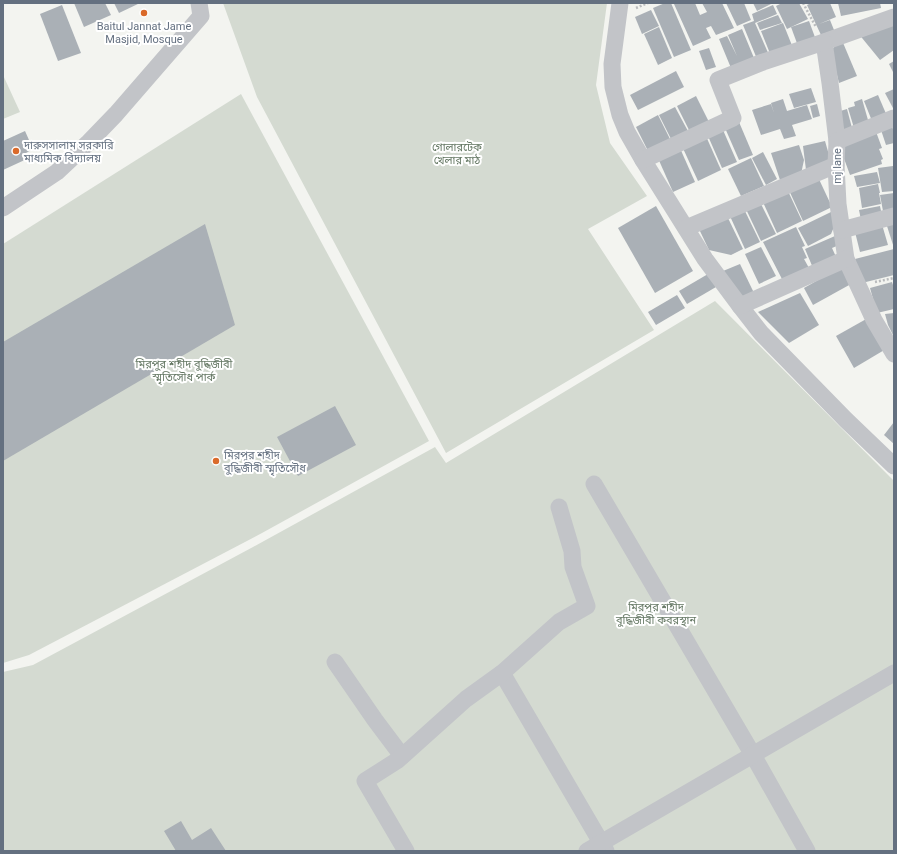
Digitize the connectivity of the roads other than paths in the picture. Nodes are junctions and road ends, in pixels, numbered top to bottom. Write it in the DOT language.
graph roads {
  1 [pos="199,3"];
  2 [pos="620,3"];
  3 [pos="894,17"];
  4 [pos="824,42"];
  5 [pos="894,118"];
  6 [pos="837,141"];
  7 [pos="643,160"];
  8 [pos="836,165"];
  9 [pos="3,208"];
  10 [pos="894,216"];
  11 [pos="686,228"];
  12 [pos="842,230"];
  13 [pos="846,259"];
  14 [pos="740,306"];
  15 [pos="894,354"];
  16 [pos="894,466"];
  17 [pos="594,484"];
  18 [pos="559,506"];
  19 [pos="336,662"];
  20 [pos="502,673"];
  21 [pos="894,673"];
  22 [pos="753,755"];
  23 [pos="402,756"];
  24 [pos="598,848"];
  25 [pos="406,851"];
  26 [pos="807,851"];
  1 -- 9 [label="street"];
  2 -- 7 [label="street"];
  3 -- 4 [label="street"];
  4 -- 6 [label="street, mj lane"];
  4 -- 7 [label="street"];
  5 -- 6 [label="street"];
  6 -- 8 [label="street, mj lane"];
  7 -- 11 [label="street"];
  8 -- 11 [label="street"];
  8 -- 12 [label="street, mj lane"];
  10 -- 12 [label="street"];
  11 -- 14 [label="street"];
  12 -- 13 [label="street, mj lane"];
  13 -- 14 [label="street"];
  13 -- 15 [label="street, mj lane"];
  14 -- 16 [label="street"];
  17 -- 22 [label="street"];
  18 -- 20 [label="street"];
  19 -- 23 [label="street"];
  20 -- 23 [label="street"];
  20 -- 24 [label="street"];
  21 -- 22 [label="street"];
  22 -- 24 [label="street"];
  22 -- 26 [label="street"];
  23 -- 25 [label="street"];
}
